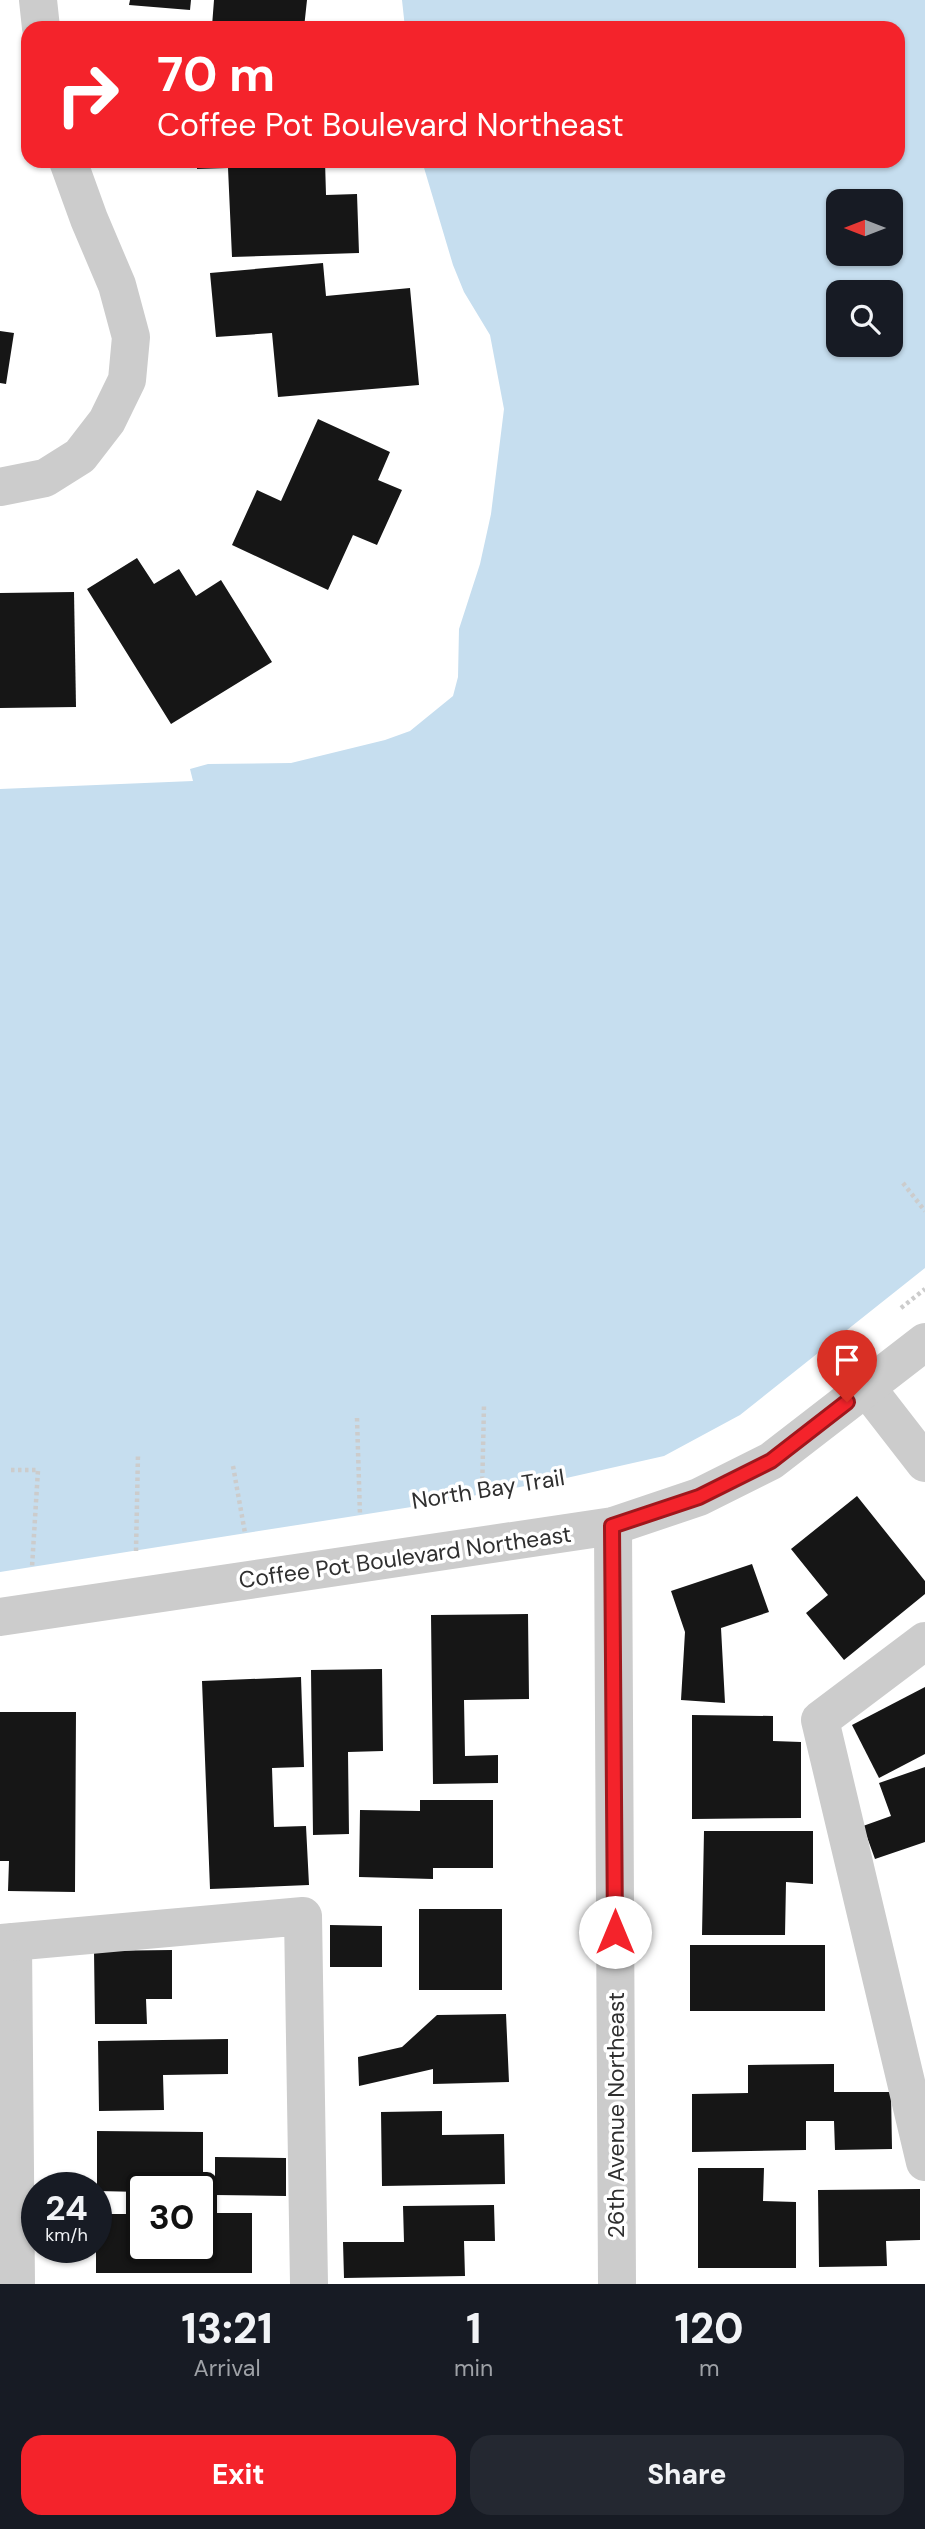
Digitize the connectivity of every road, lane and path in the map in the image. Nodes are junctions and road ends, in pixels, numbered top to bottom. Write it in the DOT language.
graph roads {
  1 [pos="38,0"];
  2 [pos="40,21"];
  3 [pos="71,168"];
  4 [pos="0,487"];
  5 [pos="903,1183"];
  6 [pos="925,1211"];
  7 [pos="925,1289"];
  8 [pos="894,1314"];
  9 [pos="925,1342"];
  10 [pos="866,1387"];
  11 [pos="484,1405"];
  12 [pos="357,1418"];
  13 [pos="138,1454"];
  14 [pos="925,1463"];
  15 [pos="233,1466"];
  16 [pos="11,1470"];
  17 [pos="482,1494"];
  18 [pos="360,1515"];
  19 [pos="612,1526"];
  20 [pos="245,1534"];
  21 [pos="136,1551"];
  22 [pos="32,1567"];
  23 [pos="0,1617"];
  24 [pos="925,1641"];
  25 [pos="6,1943"];
  26 [pos="925,2162"];
  27 [pos="16,2284"];
  28 [pos="309,2284"];
  29 [pos="617,2284"];
  1 -- 2 [label="street"];
  3 -- 4 [label="street"];
  5 -- 6 [label="path"];
  7 -- 8 [label="path"];
  9 -- 10 [label="street, Coffee Pot Boulevard Northeast"];
  10 -- 14 [label="street"];
  10 -- 19 [label="street, Coffee Pot Boulevard Northeast"];
  11 -- 17 [label="path"];
  12 -- 18 [label="path"];
  13 -- 21 [label="path"];
  15 -- 20 [label="path"];
  16 -- 22 [label="path"];
  19 -- 23 [label="street, Coffee Pot Boulevard Northeast"];
  19 -- 29 [label="street, 26th Avenue Northeast"];
  24 -- 26 [label="street"];
  25 -- 27 [label="street"];
  25 -- 28 [label="street"];
}
